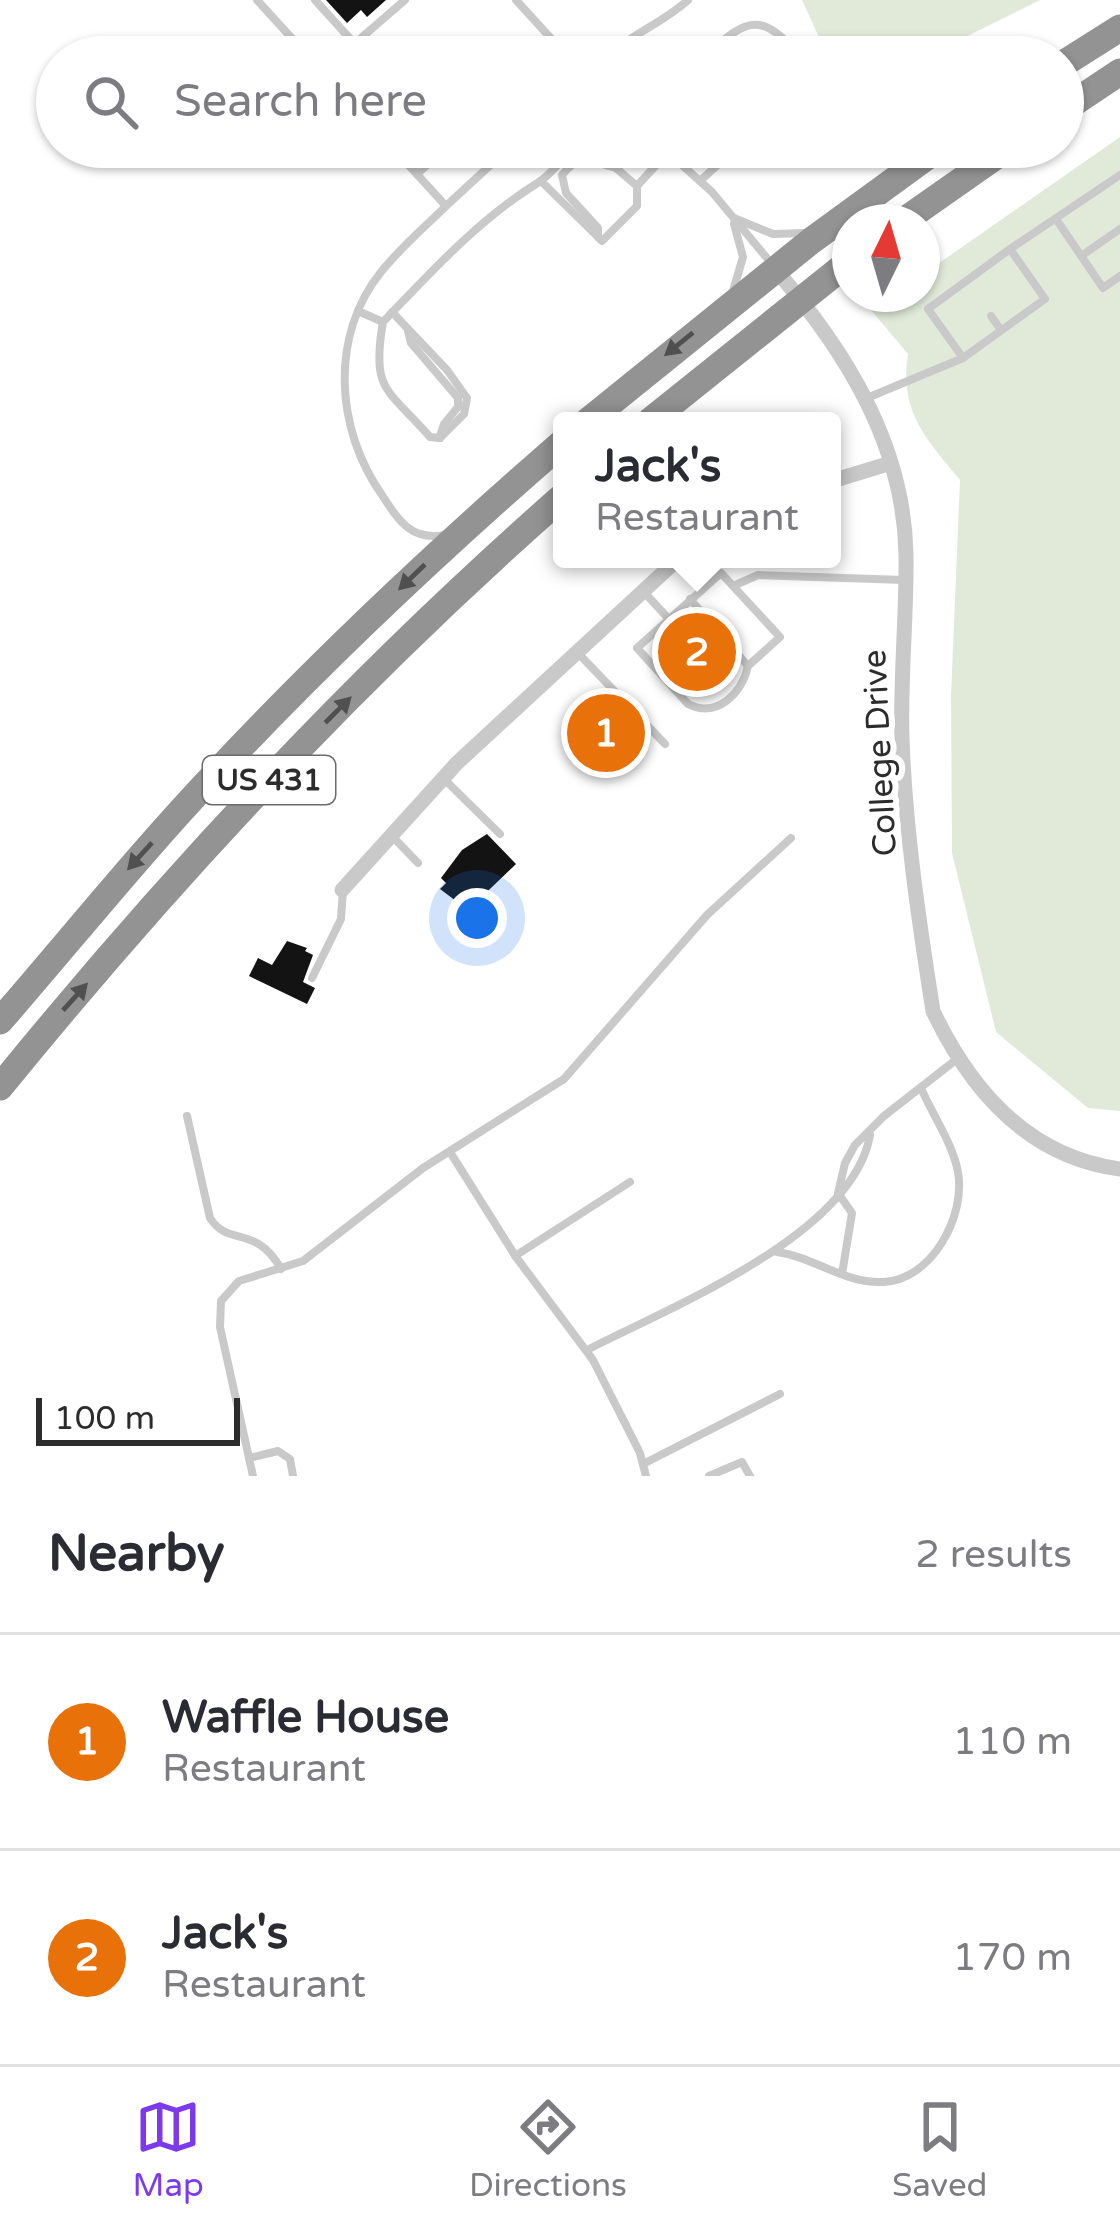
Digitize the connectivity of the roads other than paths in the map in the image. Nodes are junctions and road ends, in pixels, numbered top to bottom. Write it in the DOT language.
graph roads {
  1 [pos="315,0"];
  2 [pos="405,0"];
  3 [pos="516,0"];
  4 [pos="688,0"];
  5 [pos="264,2"];
  6 [pos="1120,28"];
  7 [pos="292,36"];
  8 [pos="347,36"];
  9 [pos="363,36"];
  10 [pos="549,36"];
  11 [pos="636,36"];
  12 [pos="735,36"];
  13 [pos="783,36"];
  14 [pos="1084,51"];
  15 [pos="1120,72"];
  16 [pos="1084,96"];
  17 [pos="411,168"];
  18 [pos="424,168"];
  19 [pos="487,168"];
  20 [pos="555,168"];
  21 [pos="568,168"];
  22 [pos="651,168"];
  23 [pos="686,168"];
  24 [pos="715,168"];
  25 [pos="911,168"];
  26 [pos="979,168"];
  27 [pos="619,169"];
  28 [pos="417,174"];
  29 [pos="1120,175"];
  30 [pos="542,181"];
  31 [pos="700,181"];
  32 [pos="638,186"];
  33 [pos="862,204"];
  34 [pos="928,204"];
  35 [pos="446,206"];
  36 [pos="733,217"];
  37 [pos="1056,219"];
  38 [pos="832,226"];
  39 [pos="1120,229"];
  40 [pos="598,237"];
  41 [pos="1010,249"];
  42 [pos="1081,256"];
  43 [pos="984,267"];
  44 [pos="775,269"];
  45 [pos="832,275"];
  46 [pos="1120,276"];
  47 [pos="991,277"];
  48 [pos="801,298"];
  49 [pos="1010,305"];
  50 [pos="726,307"];
  51 [pos="358,311"];
  52 [pos="392,312"];
  53 [pos="991,316"];
  54 [pos="1019,318"];
  55 [pos="383,322"];
  56 [pos="974,329"];
  57 [pos="1001,330"];
  58 [pos="984,343"];
  59 [pos="963,358"];
  60 [pos="866,399"];
  61 [pos="598,412"];
  62 [pos="661,412"];
  63 [pos="553,451"];
  64 [pos="891,463"];
  65 [pos="841,478"];
  66 [pos="553,505"];
  67 [pos="464,529"];
  68 [pos="668,568"];
  69 [pos="905,580"];
  70 [pos="733,586"];
  71 [pos="643,591"];
  72 [pos="690,599"];
  73 [pos="667,617"];
  74 [pos="576,651"];
  75 [pos="748,666"];
  76 [pos="665,744"];
  77 [pos="443,778"];
  78 [pos="390,834"];
  79 [pos="500,834"];
  80 [pos="791,838"];
  81 [pos="418,863"];
  82 [pos="343,890"];
  83 [pos="312,978"];
  84 [pos="0,1021"];
  85 [pos="958,1058"];
  86 [pos="0,1087"];
  87 [pos="920,1088"];
  88 [pos="187,1116"];
  89 [pos="870,1135"];
  90 [pos="450,1152"];
  91 [pos="1120,1169"];
  92 [pos="630,1182"];
  93 [pos="838,1193"];
  94 [pos="776,1252"];
  95 [pos="515,1256"];
  96 [pos="281,1269"];
  97 [pos="842,1274"];
  98 [pos="587,1350"];
  99 [pos="780,1394"];
  100 [pos="249,1458"];
  101 [pos="643,1465"];
  102 [pos="253,1476"];
  103 [pos="293,1476"];
  104 [pos="646,1476"];
  105 [pos="710,1476"];
  106 [pos="750,1476"];
  1 -- 8 [label="lane"];
  2 -- 9 [label="lane"];
  3 -- 10 [label="lane"];
  4 -- 11 [label="lane"];
  5 -- 7 [label="lane"];
  6 -- 14 [label="highway"];
  12 -- 13 [label="lane"];
  15 -- 16 [label="highway"];
  17 -- 28 [label="lane"];
  18 -- 28 [label="lane"];
  19 -- 35 [label="lane"];
  20 -- 30 [label="lane"];
  21 -- 40 [label="lane"];
  22 -- 32 [label="lane"];
  23 -- 31 [label="lane"];
  24 -- 31 [label="lane"];
  25 -- 33 [label="highway"];
  26 -- 34 [label="highway"];
  27 -- 32 [label="lane"];
  28 -- 35 [label="lane"];
  29 -- 37 [label="lane"];
  30 -- 40 [label="lane"];
  30 -- 52 [label="lane"];
  31 -- 36 [label="lane"];
  32 -- 40 [label="lane"];
  35 -- 51 [label="lane"];
  36 -- 38 [label="lane"];
  36 -- 44 [label="lane"];
  36 -- 50 [label="lane"];
  37 -- 41 [label="lane"];
  37 -- 42 [label="lane"];
  38 -- 44 [label="highway"];
  39 -- 42 [label="lane"];
  41 -- 43 [label="lane"];
  41 -- 54 [label="lane"];
  42 -- 46 [label="lane"];
  43 -- 47 [label="lane"];
  43 -- 59 [label="lane"];
  44 -- 48 [label="street, College Drive"];
  44 -- 50 [label="highway"];
  45 -- 48 [label="highway"];
  48 -- 60 [label="street, College Drive"];
  48 -- 62 [label="highway"];
  49 -- 54 [label="lane"];
  50 -- 61 [label="highway, one-way"];
  51 -- 55 [label="lane"];
  51 -- 67 [label="lane"];
  52 -- 55 [label="lane"];
  52 -- 55 [label="lane"];
  53 -- 57 [label="lane"];
  54 -- 57 [label="lane"];
  56 -- 58 [label="lane"];
  57 -- 58 [label="lane"];
  58 -- 59 [label="lane"];
  59 -- 60 [label="lane"];
  60 -- 64 [label="street, College Drive"];
  63 -- 67 [label="highway, US 431"];
  64 -- 65 [label="street"];
  64 -- 69 [label="street, College Drive"];
  86 -- 66 [label="highway, US 431, one-way"];
  67 -- 84 [label="highway, US 431, one-way"];
  68 -- 71 [label="street"];
  69 -- 70 [label="lane"];
  69 -- 85 [label="street, College Drive"];
  70 -- 72 [label="lane"];
  70 -- 75 [label="lane"];
  71 -- 73 [label="lane"];
  71 -- 74 [label="street"];
  72 -- 73 [label="lane"];
  72 -- 75 [label="lane"];
  73 -- 75 [label="lane"];
  74 -- 76 [label="lane"];
  74 -- 77 [label="street"];
  77 -- 78 [label="street"];
  77 -- 79 [label="lane"];
  78 -- 81 [label="lane"];
  78 -- 82 [label="street"];
  80 -- 90 [label="lane"];
  82 -- 83 [label="lane"];
  85 -- 87 [label="lane"];
  85 -- 91 [label="street, College Drive"];
  87 -- 89 [label="lane"];
  87 -- 97 [label="lane"];
  88 -- 96 [label="lane"];
  89 -- 93 [label="lane"];
  89 -- 93 [label="lane"];
  90 -- 95 [label="lane"];
  90 -- 96 [label="lane"];
  92 -- 95 [label="lane"];
  93 -- 94 [label="lane"];
  93 -- 97 [label="lane"];
  94 -- 97 [label="lane"];
  94 -- 98 [label="lane"];
  95 -- 98 [label="lane"];
  96 -- 100 [label="lane"];
  98 -- 101 [label="lane"];
  99 -- 101 [label="lane"];
  100 -- 102 [label="lane"];
  100 -- 103 [label="lane"];
  101 -- 104 [label="lane"];
  105 -- 106 [label="lane"];
}
